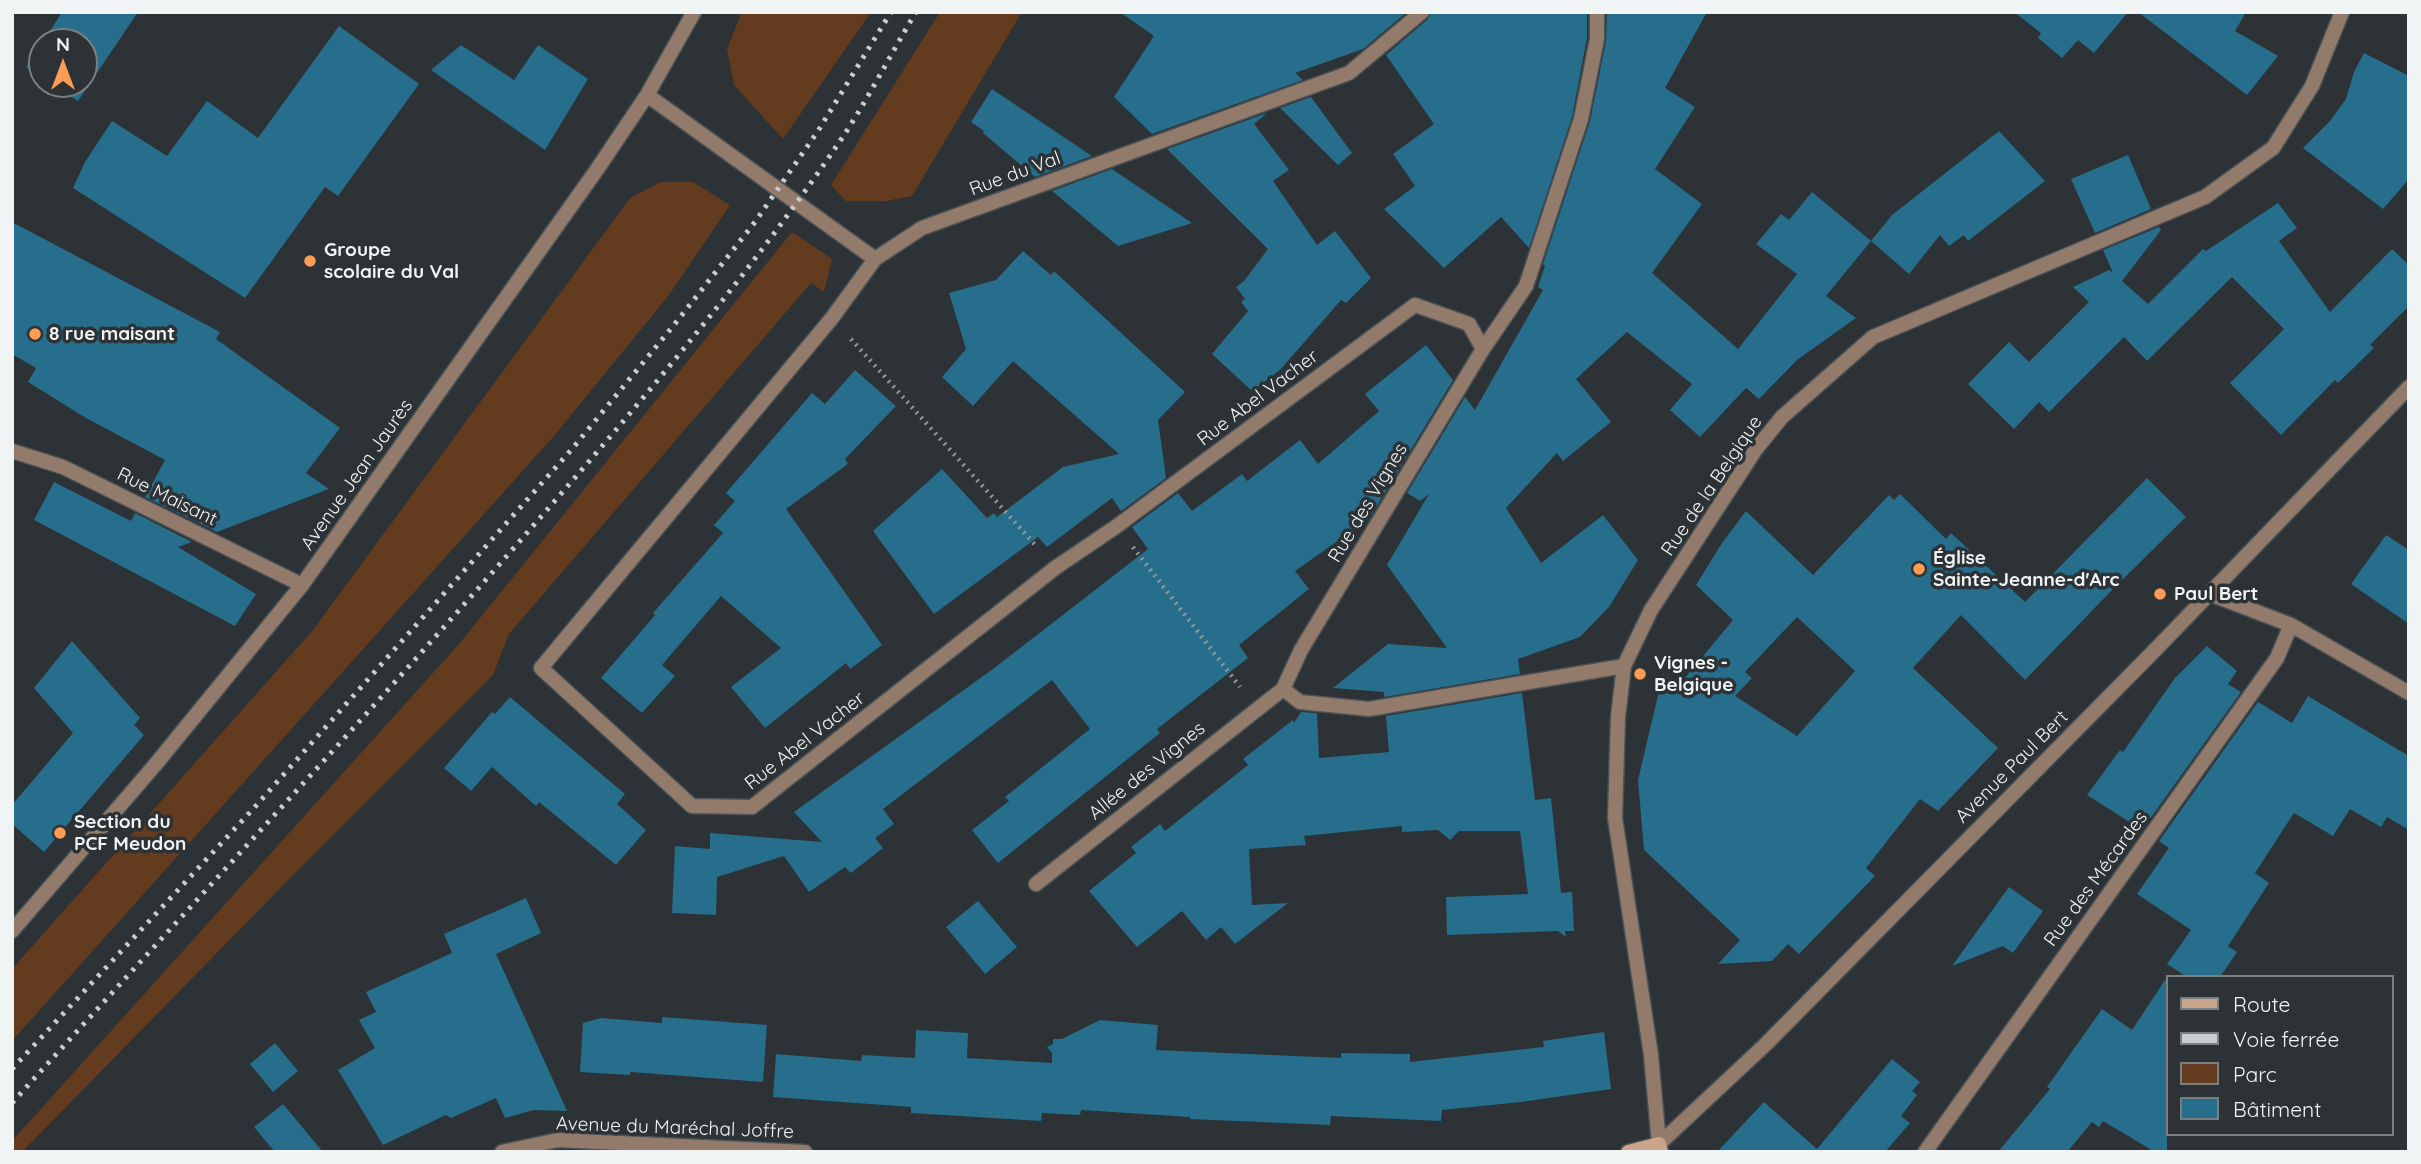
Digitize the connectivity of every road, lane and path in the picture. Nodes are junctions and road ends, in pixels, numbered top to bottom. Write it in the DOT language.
graph roads {
  1 [pos="694,12"];
  2 [pos="1422,12"];
  3 [pos="1597,12"];
  4 [pos="2342,12"];
  5 [pos="647,95"];
  6 [pos="875,259"];
  7 [pos="832,318"];
  8 [pos="1483,349"];
  9 [pos="2409,387"];
  10 [pos="12,451"];
  11 [pos="1118,526"];
  12 [pos="1055,568"];
  13 [pos="302,585"];
  14 [pos="2210,594"];
  15 [pos="2291,625"];
  16 [pos="1624,666"];
  17 [pos="1283,689"];
  18 [pos="1244,692"];
  19 [pos="2409,693"];
  20 [pos="1035,884"];
  21 [pos="12,931"];
  22 [pos="1660,1148"];
  23 [pos="502,1152"];
  24 [pos="805,1152"];
  25 [pos="1628,1152"];
  26 [pos="1925,1152"];
  1 -- 5 [label="street, Avenue Jean Jaurès"];
  2 -- 6 [label="street, Rue du Val"];
  3 -- 8 [label="street, Rue des Vignes"];
  4 -- 16 [label="street, Rue de la Belgique"];
  5 -- 6 [label="street"];
  5 -- 13 [label="street, Avenue Jean Jaurès"];
  6 -- 7 [label="street, Rue Abel Vacher"];
  7 -- 12 [label="path"];
  7 -- 12 [label="street, Rue Abel Vacher"];
  8 -- 11 [label="street, Rue Abel Vacher"];
  8 -- 17 [label="street, Rue des Vignes"];
  9 -- 14 [label="street, Avenue Paul Bert"];
  10 -- 13 [label="street, Rue Maisant"];
  11 -- 12 [label="street, Rue Abel Vacher"];
  11 -- 18 [label="path"];
  13 -- 21 [label="street, Avenue Jean Jaurès"];
  14 -- 15 [label="street"];
  14 -- 22 [label="street, Avenue Paul Bert"];
  15 -- 19 [label="street"];
  15 -- 26 [label="street, Rue des Mécardes"];
  16 -- 17 [label="street"];
  16 -- 22 [label="street, Rue de la Belgique"];
  17 -- 20 [label="street, Allée des Vignes"];
  22 -- 25 [label="street, Avenue Paul Bert"];
  23 -- 24 [label="street, Avenue du Maréchal Joffre"];
}
